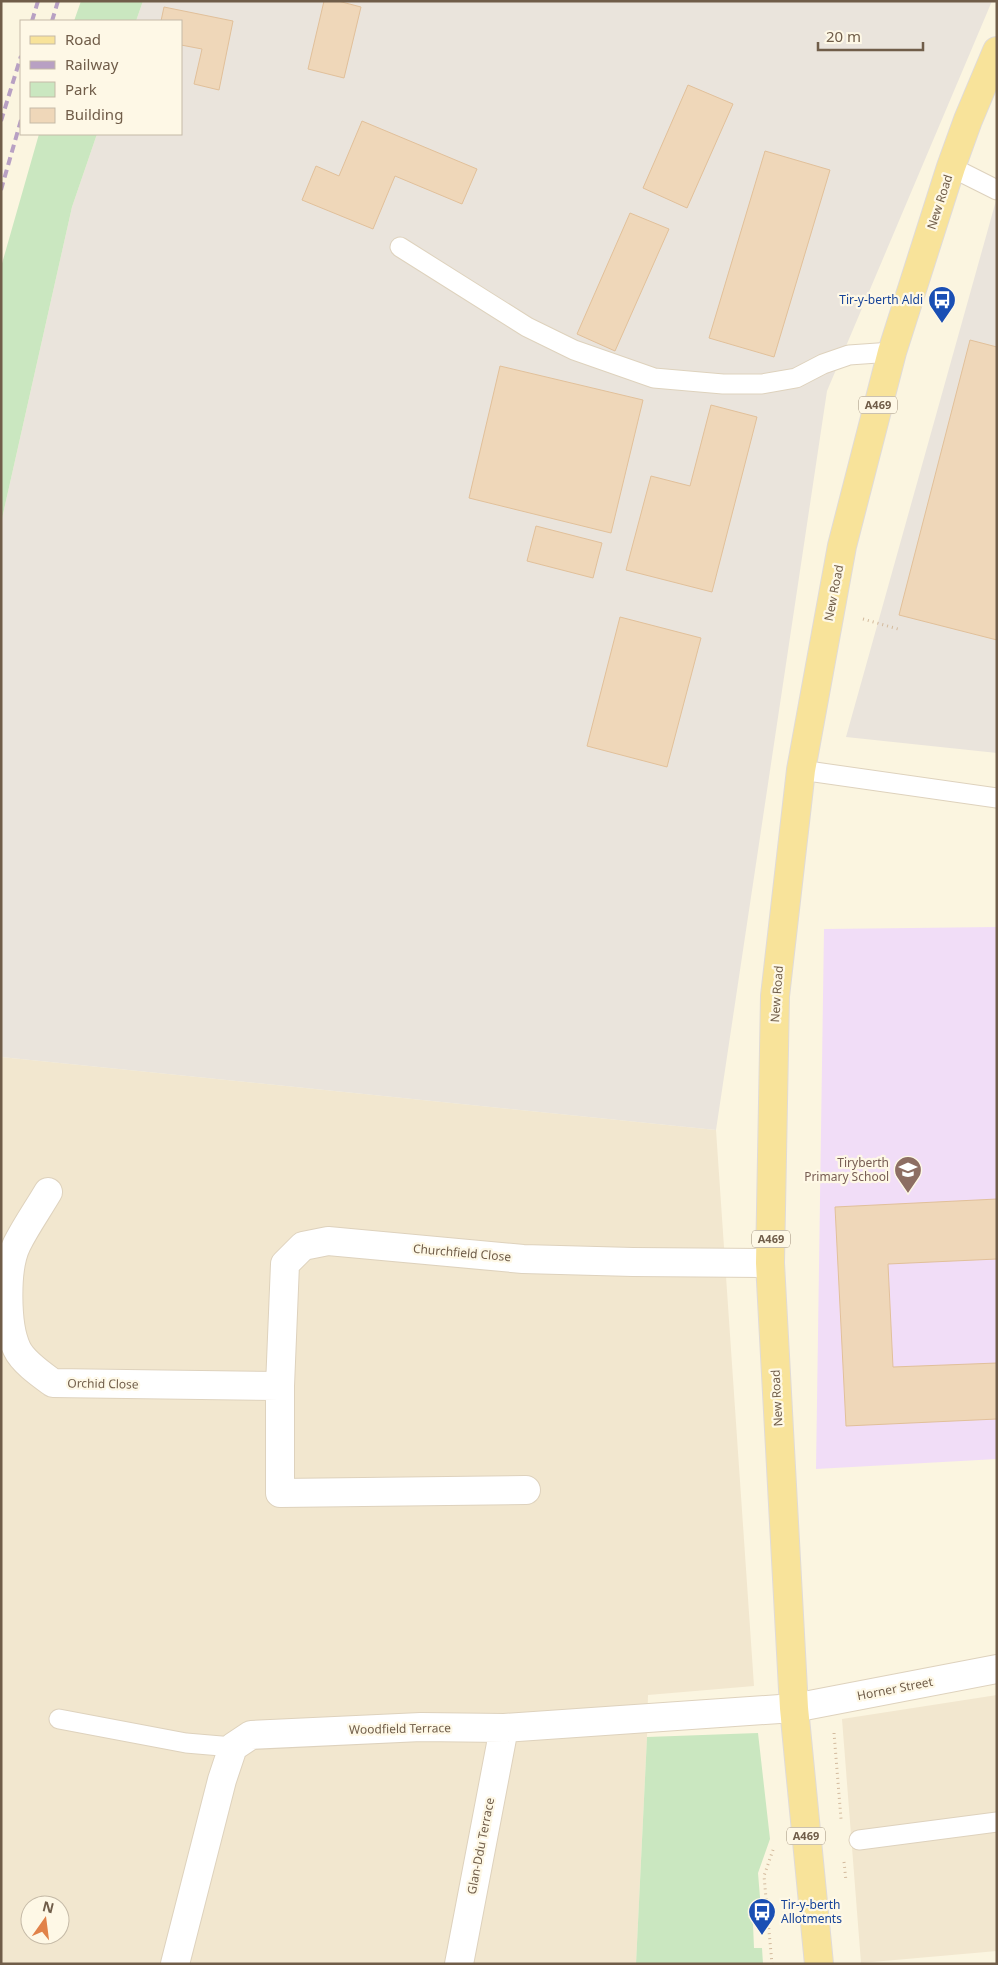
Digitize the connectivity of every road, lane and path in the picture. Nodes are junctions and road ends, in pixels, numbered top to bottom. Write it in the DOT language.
graph roads {
  1 [pos="997,51"];
  2 [pos="951,167"];
  3 [pos="997,190"];
  4 [pos="400,247"];
  5 [pos="892,352"];
  6 [pos="863,619"];
  7 [pos="898,629"];
  8 [pos="801,770"];
  9 [pos="997,798"];
  10 [pos="48,1192"];
  11 [pos="770,1263"];
  12 [pos="280,1386"];
  13 [pos="526,1490"];
  14 [pos="997,1669"];
  15 [pos="794,1708"];
  16 [pos="59,1719"];
  17 [pos="504,1728"];
  18 [pos="233,1746"];
  19 [pos="997,1822"];
  20 [pos="859,1840"];
  21 [pos="776,1841"];
  22 [pos="175,1964"];
  23 [pos="459,1964"];
  24 [pos="772,1964"];
  25 [pos="818,1964"];
  1 -- 2 [label="main road, New Road / A469"];
  2 -- 3 [label="lane"];
  2 -- 5 [label="main road, New Road / A469"];
  4 -- 5 [label="lane"];
  5 -- 8 [label="main road, New Road / A469"];
  6 -- 7 [label="path"];
  8 -- 9 [label="lane"];
  8 -- 11 [label="main road, New Road / A469"];
  10 -- 12 [label="street, Orchid Close"];
  11 -- 12 [label="street, Churchfield Close"];
  11 -- 15 [label="main road, New Road / A469"];
  12 -- 13 [label="street, Churchfield Close"];
  14 -- 15 [label="street, Horner Street"];
  15 -- 17 [label="street, Woodfield Terrace"];
  15 -- 25 [label="main road, New Road / A469"];
  16 -- 18 [label="lane"];
  17 -- 18 [label="street, Woodfield Terrace"];
  17 -- 23 [label="street, Glan-Ddu Terrace"];
  18 -- 22 [label="street"];
  19 -- 20 [label="lane"];
  21 -- 24 [label="path"];
}
